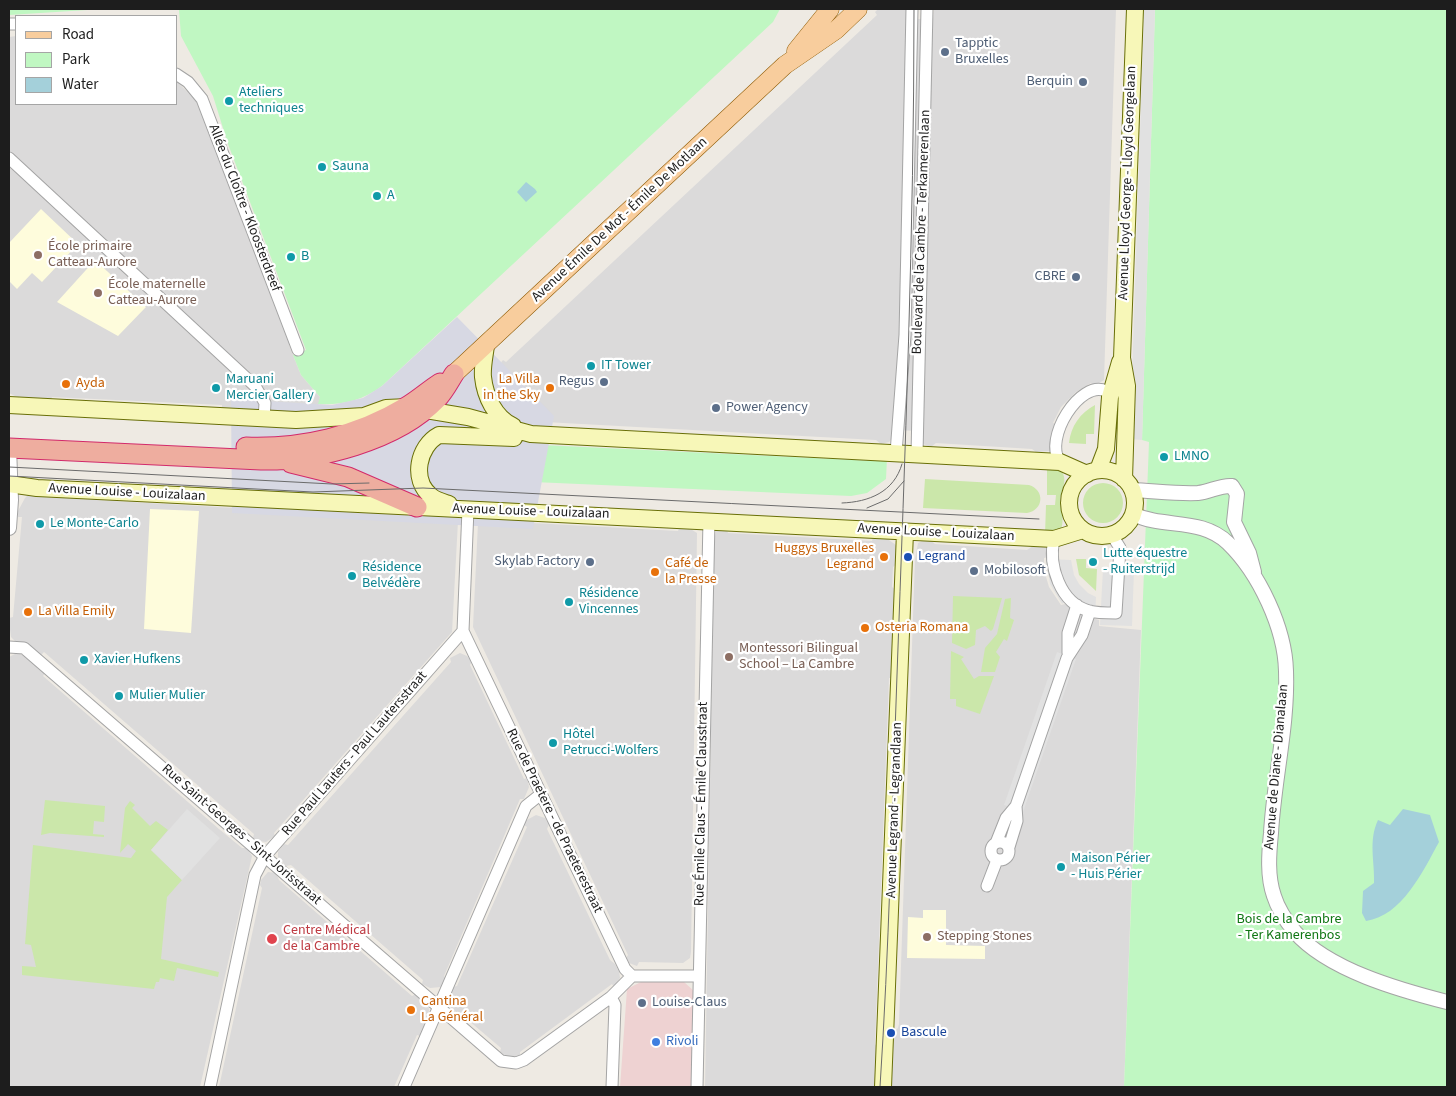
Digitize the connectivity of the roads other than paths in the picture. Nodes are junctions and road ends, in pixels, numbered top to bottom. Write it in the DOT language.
graph roads {
  1 [pos="830,9"];
  2 [pos="858,9"];
  3 [pos="912,9"];
  4 [pos="927,9"];
  5 [pos="1135,9"];
  6 [pos="785,65"];
  7 [pos="178,75"];
  8 [pos="9,158"];
  9 [pos="486,345"];
  10 [pos="298,350"];
  11 [pos="1122,358"];
  12 [pos="454,374"];
  13 [pos="1110,397"];
  14 [pos="9,405"];
  15 [pos="408,407"];
  16 [pos="426,409"];
  17 [pos="264,419"];
  18 [pos="531,434"];
  19 [pos="9,436"];
  20 [pos="9,447"];
  21 [pos="896,453"];
  22 [pos="917,454"];
  23 [pos="280,460"];
  24 [pos="1060,462"];
  25 [pos="1093,472"];
  26 [pos="10,484"];
  27 [pos="1128,484"];
  28 [pos="417,507"];
  29 [pos="464,509"];
  30 [pos="1133,514"];
  31 [pos="709,520"];
  32 [pos="9,528"];
  33 [pos="1083,530"];
  34 [pos="905,532"];
  35 [pos="1112,534"];
  36 [pos="1054,539"];
  37 [pos="1254,573"];
  38 [pos="1077,605"];
  39 [pos="1090,611"];
  40 [pos="463,631"];
  41 [pos="9,647"];
  42 [pos="1067,658"];
  43 [pos="541,794"];
  44 [pos="1016,806"];
  45 [pos="996,843"];
  46 [pos="1009,847"];
  47 [pos="264,856"];
  48 [pos="997,860"];
  49 [pos="987,886"];
  50 [pos="632,976"];
  51 [pos="698,976"];
  52 [pos="611,997"];
  53 [pos="1447,1002"];
  54 [pos="438,1005"];
  55 [pos="210,1087"];
  56 [pos="404,1087"];
  57 [pos="612,1087"];
  58 [pos="697,1087"];
  59 [pos="883,1087"];
  1 -- 6 [label="main road, Avenue Émile De Mot - Émile De Motlaan"];
  2 -- 6 [label="main road, Avenue Émile De Mot - Émile De Motlaan"];
  3 -- 21 [label="street, Boulevard de la Cambre - Terkamerenlaan"];
  4 -- 22 [label="street, Boulevard de la Cambre - Terkamerenlaan"];
  5 -- 11 [label="main road, Avenue Lloyd George - Lloyd Georgelaan"];
  6 -- 9 [label="main road, Avenue Émile De Mot - Émile De Motlaan"];
  7 -- 10 [label="street, Allée du Cloître - Kloosterdreef"];
  8 -- 17 [label="street"];
  9 -- 12 [label="main road, Avenue Émile De Mot - Émile De Motlaan"];
  9 -- 18 [label="main road"];
  11 -- 13 [label="main road, Avenue Lloyd George - Lloyd Georgelaan"];
  11 -- 27 [label="main road, Avenue Lloyd George - Lloyd Georgelaan"];
  12 -- 15 [label="highway"];
  12 -- 16 [label="highway"];
  13 -- 24 [label="street"];
  13 -- 25 [label="main road, Avenue Lloyd George - Lloyd Georgelaan"];
  14 -- 17 [label="main road"];
  15 -- 16 [label="main road"];
  15 -- 17 [label="main road"];
  15 -- 19 [label="highway"];
  16 -- 18 [label="main road"];
  16 -- 23 [label="highway"];
  18 -- 21 [label="main road"];
  18 -- 29 [label="main road"];
  20 -- 23 [label="highway"];
  20 -- 26 [label="street"];
  21 -- 22 [label="main road"];
  22 -- 24 [label="main road"];
  23 -- 28 [label="highway"];
  24 -- 25 [label="main road"];
  25 -- 27 [label="main road"];
  25 -- 33 [label="main road"];
  26 -- 28 [label="main road, Avenue Louise - Louizalaan"];
  26 -- 32 [label="street"];
  27 -- 30 [label="main road"];
  27 -- 37 [label="street"];
  28 -- 29 [label="main road, Avenue Louise - Louizalaan"];
  29 -- 31 [label="main road, Avenue Louise - Louizalaan"];
  29 -- 40 [label="street"];
  30 -- 35 [label="main road"];
  30 -- 37 [label="street, Avenue de Diane - Dianalaan"];
  31 -- 34 [label="main road, Avenue Louise - Louizalaan"];
  31 -- 51 [label="street, Rue Émile Claus - Émile Clausstraat"];
  33 -- 35 [label="main road"];
  33 -- 36 [label="main road, Avenue Louise - Louizalaan"];
  34 -- 36 [label="main road, Avenue Louise - Louizalaan"];
  34 -- 59 [label="main road, Avenue Legrand - Legrandlaan"];
  35 -- 39 [label="street"];
  36 -- 38 [label="street"];
  37 -- 53 [label="street, Avenue de Diane - Dianalaan"];
  38 -- 39 [label="street"];
  38 -- 42 [label="street"];
  39 -- 42 [label="street"];
  40 -- 43 [label="street, Rue de Praetere - de Praeterestraat"];
  40 -- 47 [label="street, Rue Paul Lauters - Paul Lautersstraat"];
  41 -- 47 [label="street, Rue Saint-Georges - Sint-Jorisstraat"];
  42 -- 44 [label="street"];
  43 -- 50 [label="street, Rue de Praetere - de Praeterestraat"];
  43 -- 54 [label="street"];
  44 -- 45 [label="street"];
  44 -- 46 [label="street"];
  45 -- 46 [label="street"];
  45 -- 48 [label="street"];
  46 -- 48 [label="street"];
  47 -- 54 [label="street, Rue Saint-Georges - Sint-Jorisstraat"];
  47 -- 55 [label="street, Rue Paul Lauters - Paul Lautersstraat"];
  48 -- 49 [label="street"];
  50 -- 51 [label="street"];
  50 -- 52 [label="street, Rue Saint-Georges - Sint-Jorisstraat"];
  51 -- 58 [label="street, Rue Émile Claus - Émile Clausstraat"];
  52 -- 54 [label="street, Rue Saint-Georges - Sint-Jorisstraat"];
  52 -- 57 [label="street"];
  54 -- 56 [label="street"];
}
